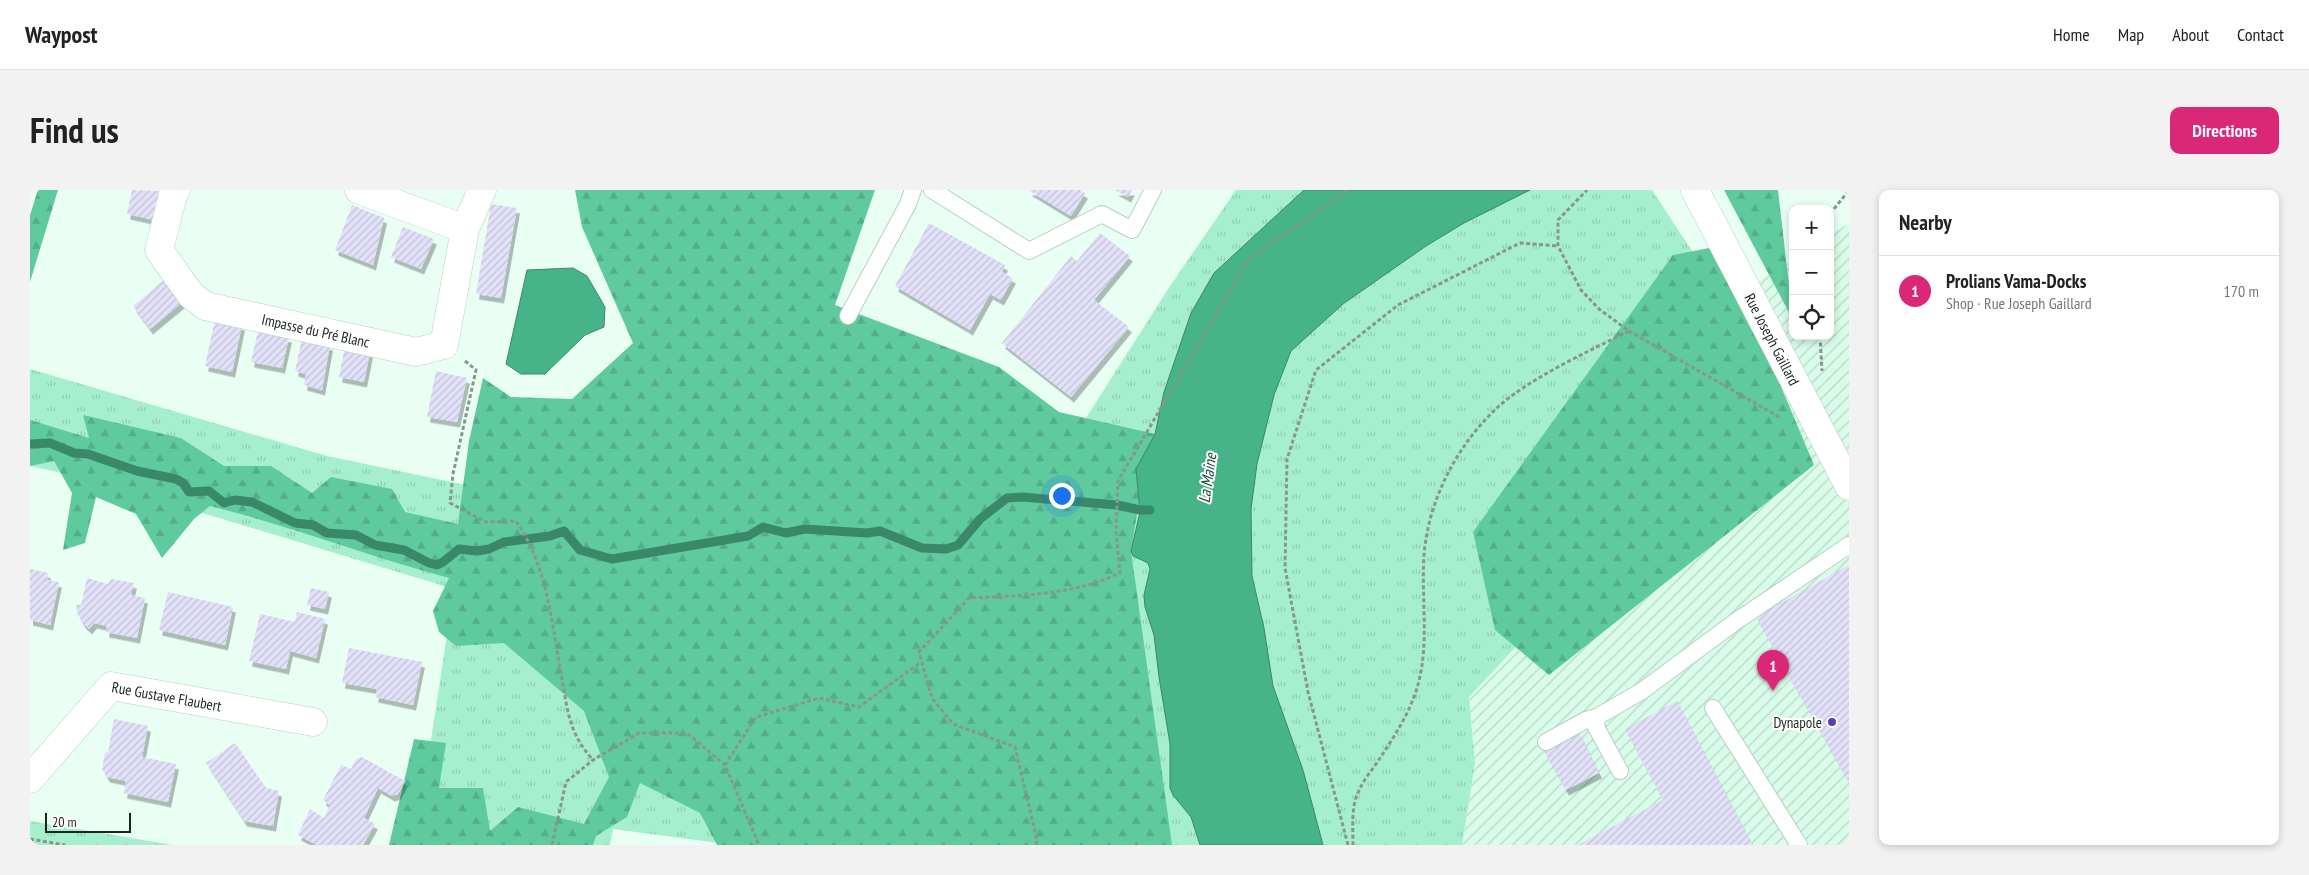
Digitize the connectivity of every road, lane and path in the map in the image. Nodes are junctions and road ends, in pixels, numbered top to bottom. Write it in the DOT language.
graph roads {
  1 [pos="176,190"];
  2 [pos="359,190"];
  3 [pos="482,190"];
  4 [pos="913,190"];
  5 [pos="932,190"];
  6 [pos="1153,190"];
  7 [pos="1348,190"];
  8 [pos="1587,190"];
  9 [pos="1695,190"];
  10 [pos="1849,190"];
  11 [pos="1834,209"];
  12 [pos="465,229"];
  13 [pos="1558,246"];
  14 [pos="848,316"];
  15 [pos="1629,331"];
  16 [pos="444,344"];
  17 [pos="1784,420"];
  18 [pos="1848,481"];
  19 [pos="1849,545"];
  20 [pos="921,662"];
  21 [pos="1713,708"];
  22 [pos="1597,718"];
  23 [pos="314,722"];
  24 [pos="1546,742"];
  25 [pos="593,760"];
  26 [pos="725,764"];
  27 [pos="1620,771"];
  28 [pos="30,779"];
  29 [pos="30,839"];
  30 [pos="65,845"];
  31 [pos="552,845"];
  32 [pos="759,845"];
  33 [pos="1036,845"];
  34 [pos="1348,845"];
  35 [pos="1353,845"];
  36 [pos="1799,845"];
  1 -- 16 [label="street, Impasse du Pré Blanc"];
  2 -- 12 [label="street"];
  3 -- 12 [label="street"];
  4 -- 14 [label="lane"];
  5 -- 6 [label="lane"];
  7 -- 20 [label="path"];
  8 -- 13 [label="path"];
  9 -- 18 [label="street, Rue Joseph Gaillard"];
  10 -- 11 [label="path"];
  12 -- 16 [label="street"];
  13 -- 15 [label="path"];
  13 -- 34 [label="path"];
  15 -- 17 [label="path"];
  15 -- 35 [label="path"];
  16 -- 25 [label="path"];
  19 -- 22 [label="lane"];
  20 -- 26 [label="path"];
  20 -- 33 [label="path"];
  21 -- 36 [label="lane"];
  22 -- 24 [label="lane"];
  22 -- 27 [label="lane"];
  23 -- 28 [label="street, Rue Gustave Flaubert"];
  25 -- 26 [label="path"];
  25 -- 31 [label="path"];
  26 -- 32 [label="path"];
  29 -- 30 [label="path"];
}
